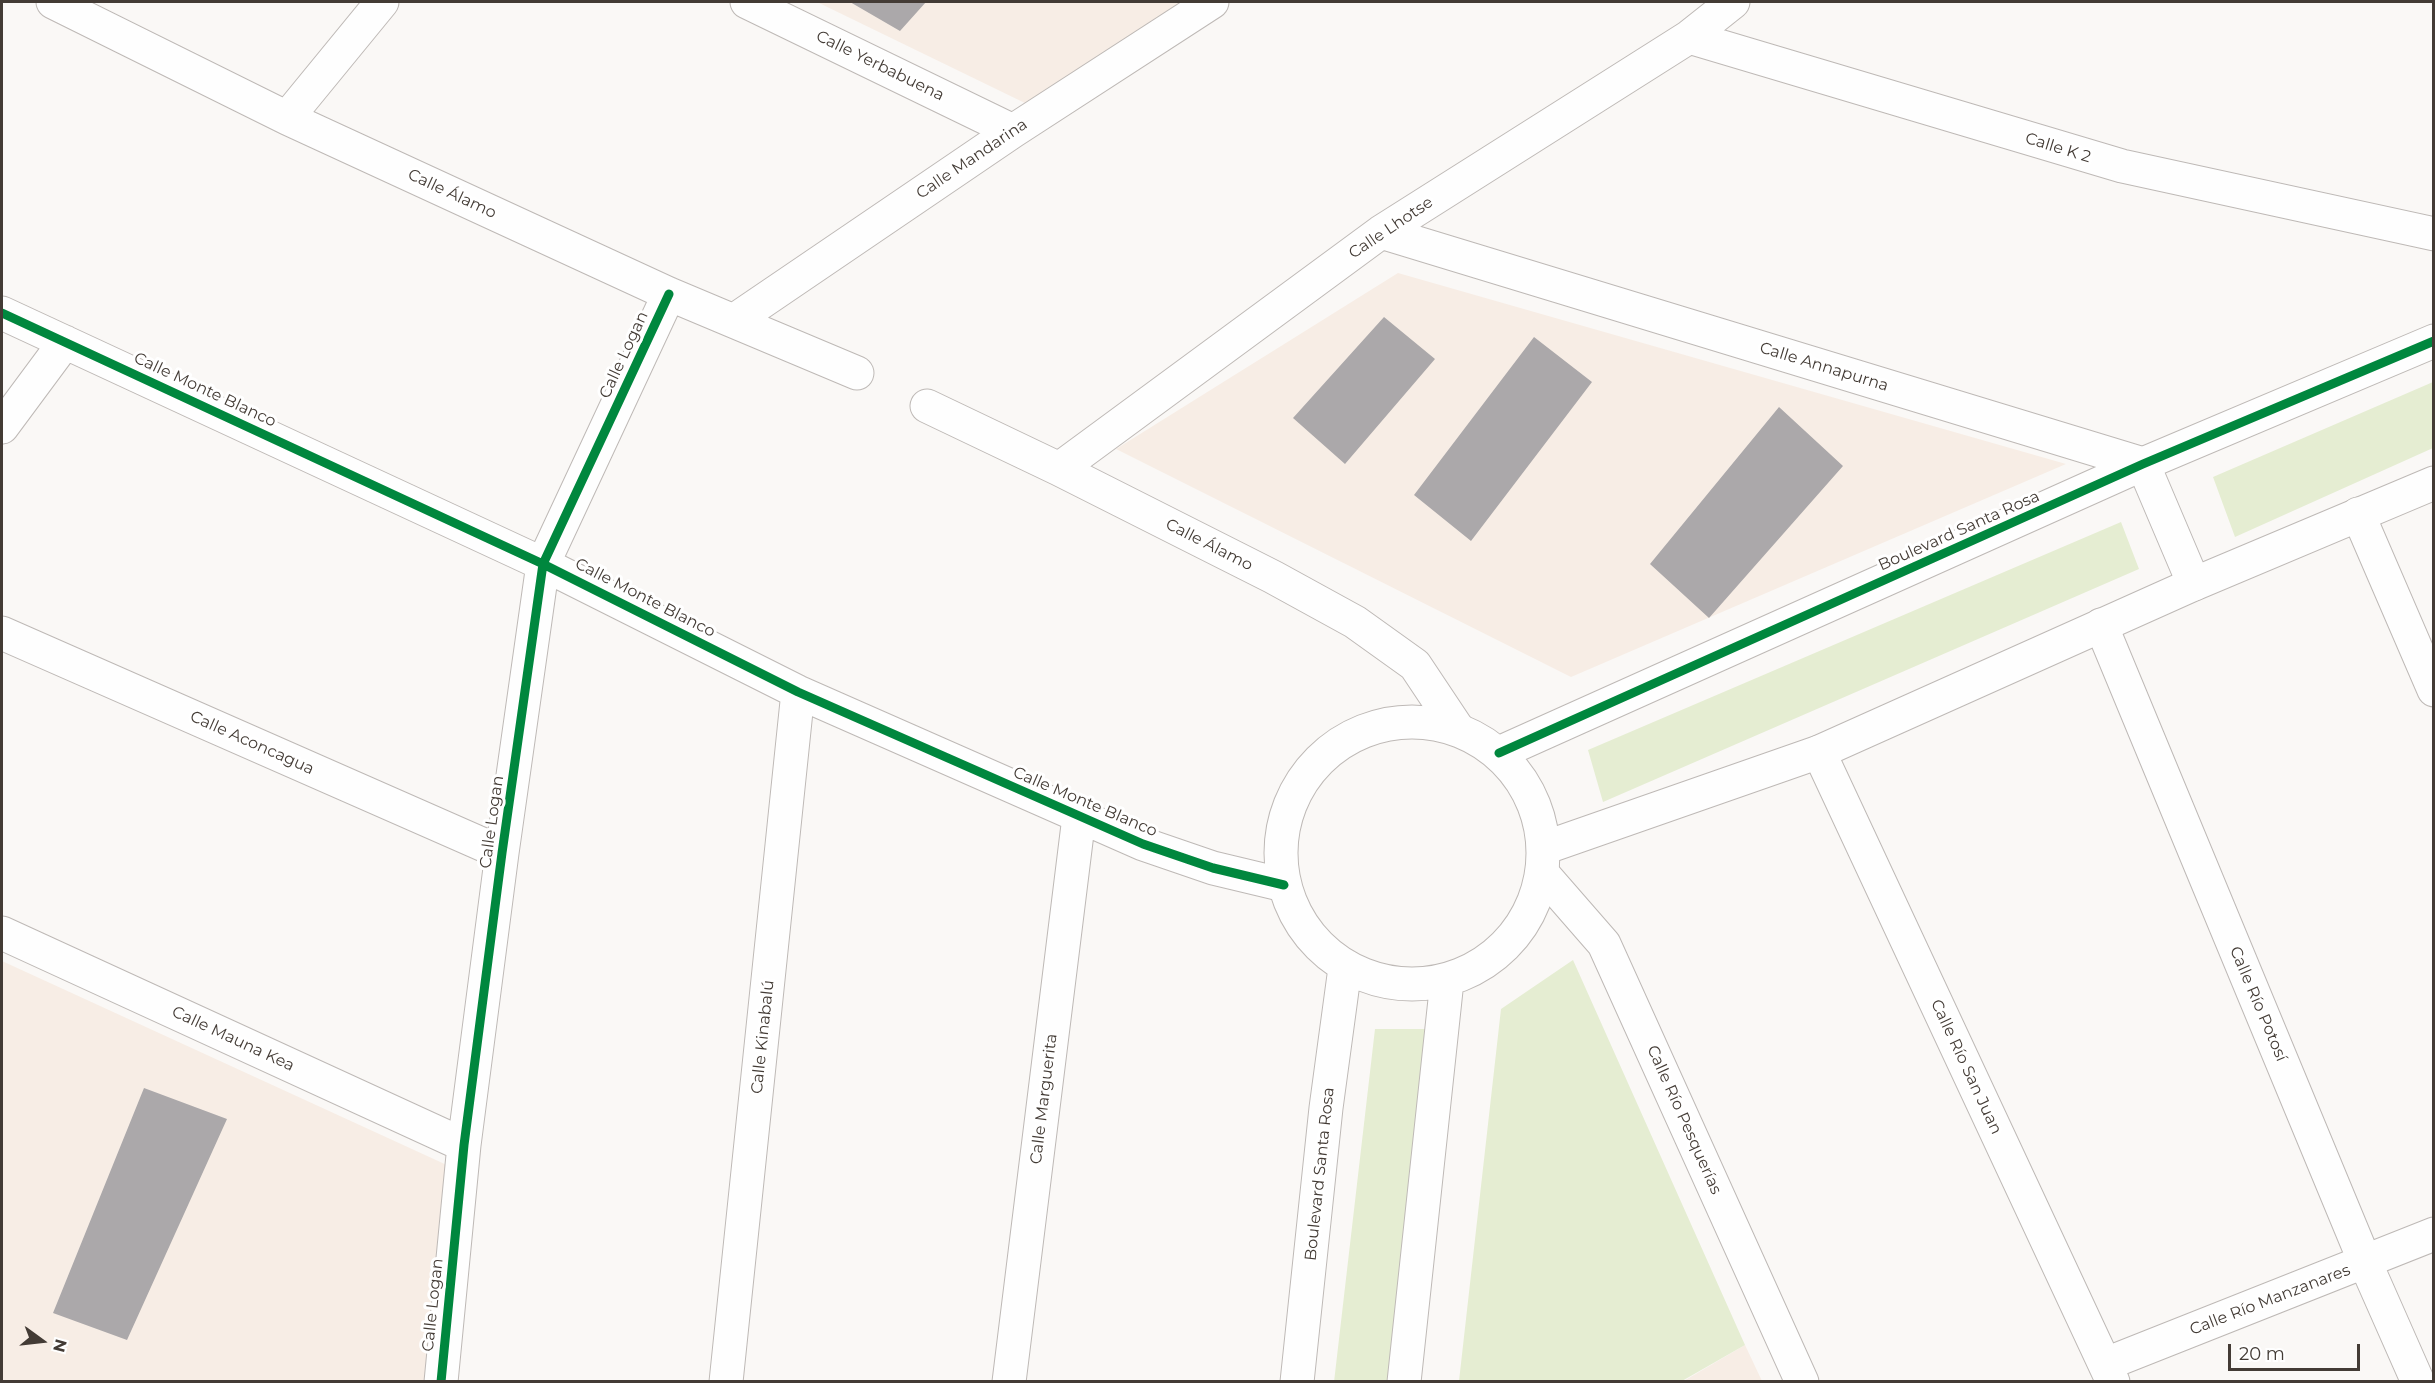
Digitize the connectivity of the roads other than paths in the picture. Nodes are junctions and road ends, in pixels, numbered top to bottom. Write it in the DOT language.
graph roads {
  1 [pos="53,2"];
  2 [pos="382,2"];
  3 [pos="747,2"];
  4 [pos="1212,2"];
  5 [pos="1733,2"];
  6 [pos="1689,38"];
  7 [pos="287,118"];
  8 [pos="1013,131"];
  9 [pos="1381,232"];
  10 [pos="2433,234"];
  11 [pos="669,294"];
  12 [pos="2,313"];
  13 [pos="735,320"];
  14 [pos="2433,341"];
  15 [pos="66,342"];
  16 [pos="857,373"];
  17 [pos="927,406"];
  18 [pos="2,427"];
  19 [pos="2143,464"];
  20 [pos="1059,469"];
  21 [pos="2433,483"];
  22 [pos="2358,514"];
  23 [pos="543,564"];
  24 [pos="2194,584"];
  25 [pos="2101,625"];
  26 [pos="2,633"];
  27 [pos="2433,690"];
  28 [pos="798,692"];
  29 [pos="1457,728"];
  30 [pos="1819,752"];
  31 [pos="1499,753"];
  32 [pos="1079,818"];
  33 [pos="502,853"];
  34 [pos="1543,861"];
  35 [pos="1284,885"];
  36 [pos="2,933"];
  37 [pos="1345,968"];
  38 [pos="1447,981"];
  39 [pos="464,1145"];
  40 [pos="2433,1234"];
  41 [pos="2365,1262"];
  42 [pos="2110,1373"];
  43 [pos="441,1382"];
  44 [pos="726,1382"];
  45 [pos="1009,1382"];
  46 [pos="1297,1382"];
  47 [pos="1404,1382"];
  48 [pos="1802,1382"];
  49 [pos="2418,1382"];
  1 -- 7 [label="street, Calle Álamo"];
  2 -- 7 [label="street"];
  3 -- 8 [label="street, Calle Yerbabuena"];
  4 -- 8 [label="street, Calle Mandarina"];
  5 -- 6 [label="street, Calle Lhotse"];
  6 -- 9 [label="street, Calle Lhotse"];
  6 -- 10 [label="street, Calle K 2"];
  7 -- 11 [label="street, Calle Álamo"];
  8 -- 13 [label="street, Calle Mandarina"];
  9 -- 19 [label="street, Calle Annapurna"];
  9 -- 20 [label="street, Calle Lhotse"];
  11 -- 13 [label="street, Calle Álamo"];
  11 -- 23 [label="street, Calle Logan"];
  12 -- 15 [label="street, Calle Monte Blanco"];
  13 -- 16 [label="street, Calle Álamo"];
  14 -- 19 [label="street, Boulevard Santa Rosa"];
  15 -- 18 [label="street"];
  15 -- 23 [label="street, Calle Monte Blanco"];
  17 -- 20 [label="street, Calle Álamo"];
  19 -- 24 [label="street"];
  19 -- 31 [label="street, Boulevard Santa Rosa"];
  20 -- 29 [label="street, Calle Álamo"];
  21 -- 22 [label="street"];
  22 -- 24 [label="street"];
  22 -- 27 [label="street"];
  23 -- 28 [label="street, Calle Monte Blanco"];
  23 -- 33 [label="street, Calle Logan"];
  24 -- 25 [label="street"];
  25 -- 30 [label="street"];
  25 -- 41 [label="street, Calle Río Potosí"];
  26 -- 33 [label="street, Calle Aconcagua"];
  28 -- 32 [label="street, Calle Monte Blanco"];
  28 -- 44 [label="street, Calle Kinabalú"];
  29 -- 31 [label="street"];
  29 -- 35 [label="street"];
  30 -- 34 [label="street"];
  30 -- 42 [label="street, Calle Río San Juan"];
  31 -- 34 [label="street"];
  32 -- 35 [label="street, Calle Monte Blanco"];
  32 -- 45 [label="street, Calle Marguerita"];
  33 -- 39 [label="street, Calle Logan"];
  34 -- 38 [label="street"];
  34 -- 48 [label="street, Calle Río Pesquerías"];
  35 -- 37 [label="street"];
  36 -- 39 [label="street, Calle Mauna Kea"];
  37 -- 38 [label="street"];
  37 -- 46 [label="street, Boulevard Santa Rosa"];
  38 -- 47 [label="street"];
  39 -- 43 [label="street, Calle Logan"];
  40 -- 41 [label="street, Calle Río Manzanares"];
  41 -- 42 [label="street, Calle Río Manzanares"];
  41 -- 49 [label="street, Calle Río Potosí"];
}
